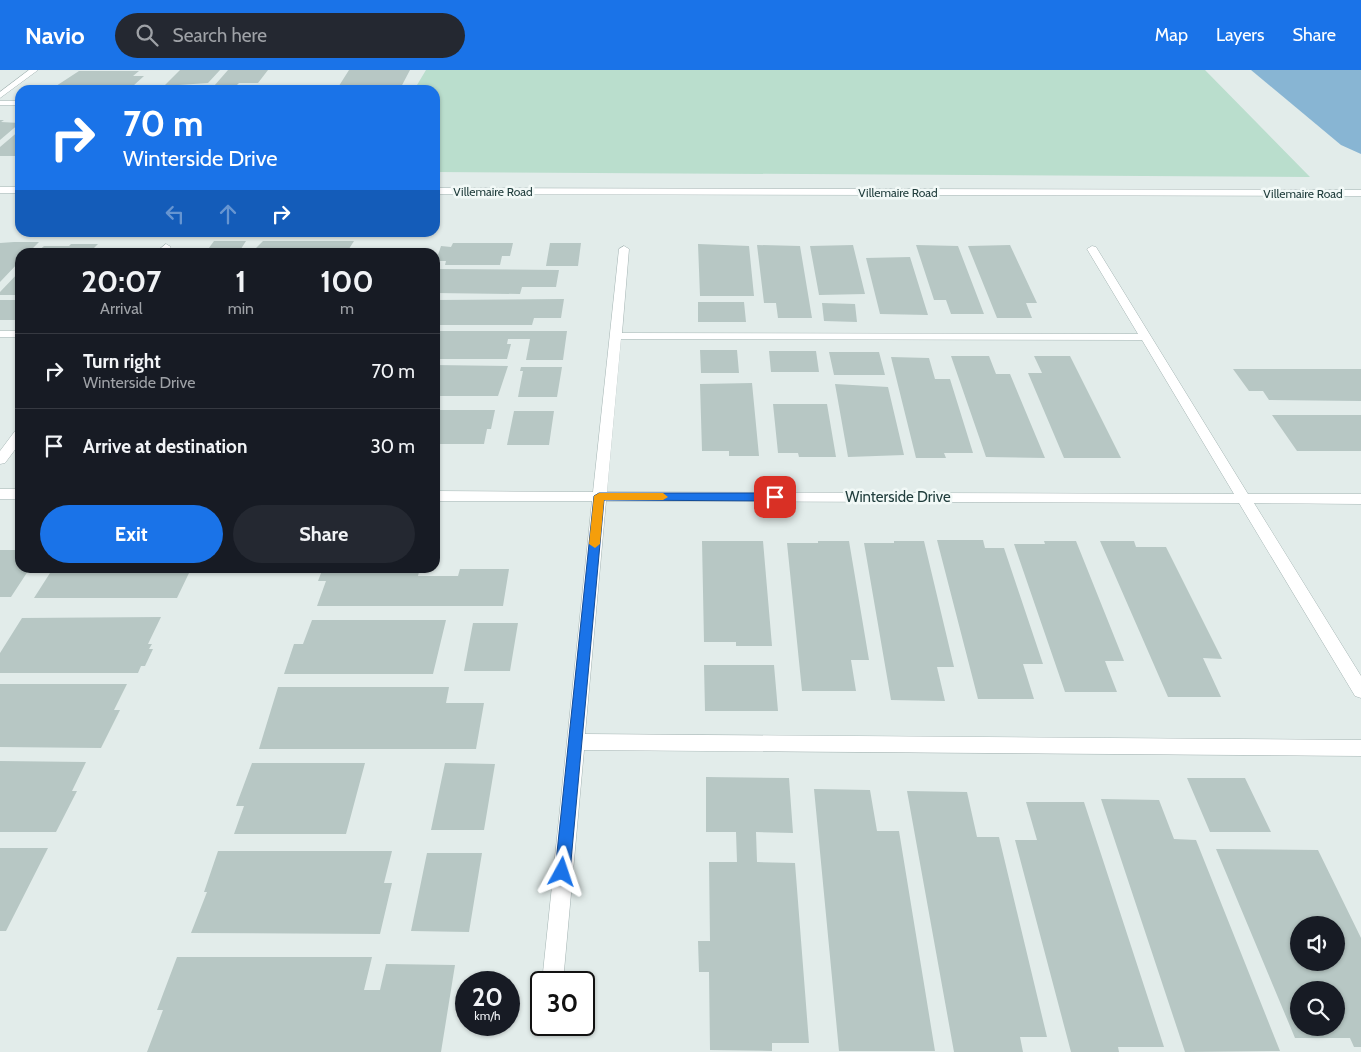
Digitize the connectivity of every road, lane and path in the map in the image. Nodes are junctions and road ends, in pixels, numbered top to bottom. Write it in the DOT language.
graph roads {
  1 [pos="34,70"];
  2 [pos="0,96"];
  3 [pos="0,103"];
  4 [pos="15,103"];
  5 [pos="0,190"];
  6 [pos="15,190"];
  7 [pos="440,191"];
  8 [pos="1361,193"];
  9 [pos="624,249"];
  10 [pos="1092,249"];
  11 [pos="0,334"];
  12 [pos="15,334"];
  13 [pos="615,336"];
  14 [pos="1146,337"];
  15 [pos="15,440"];
  16 [pos="0,460"];
  17 [pos="0,494"];
  18 [pos="15,494"];
  19 [pos="440,496"];
  20 [pos="599,496"];
  21 [pos="1244,498"];
  22 [pos="1361,499"];
  23 [pos="1361,692"];
  24 [pos="575,742"];
  25 [pos="1361,748"];
  26 [pos="553,971"];
  1 -- 2 [label="street"];
  3 -- 4 [label="street"];
  5 -- 6 [label="street"];
  7 -- 8 [label="street, Villemaire Road"];
  9 -- 13 [label="street"];
  10 -- 14 [label="street"];
  11 -- 12 [label="street"];
  13 -- 14 [label="street"];
  13 -- 20 [label="street"];
  14 -- 21 [label="street"];
  15 -- 16 [label="street"];
  17 -- 18 [label="street"];
  19 -- 20 [label="street, Winterside Drive"];
  20 -- 21 [label="street, Winterside Drive"];
  20 -- 24 [label="street"];
  21 -- 22 [label="street, Winterside Drive"];
  21 -- 23 [label="street"];
  24 -- 25 [label="street"];
  24 -- 26 [label="street"];
}
